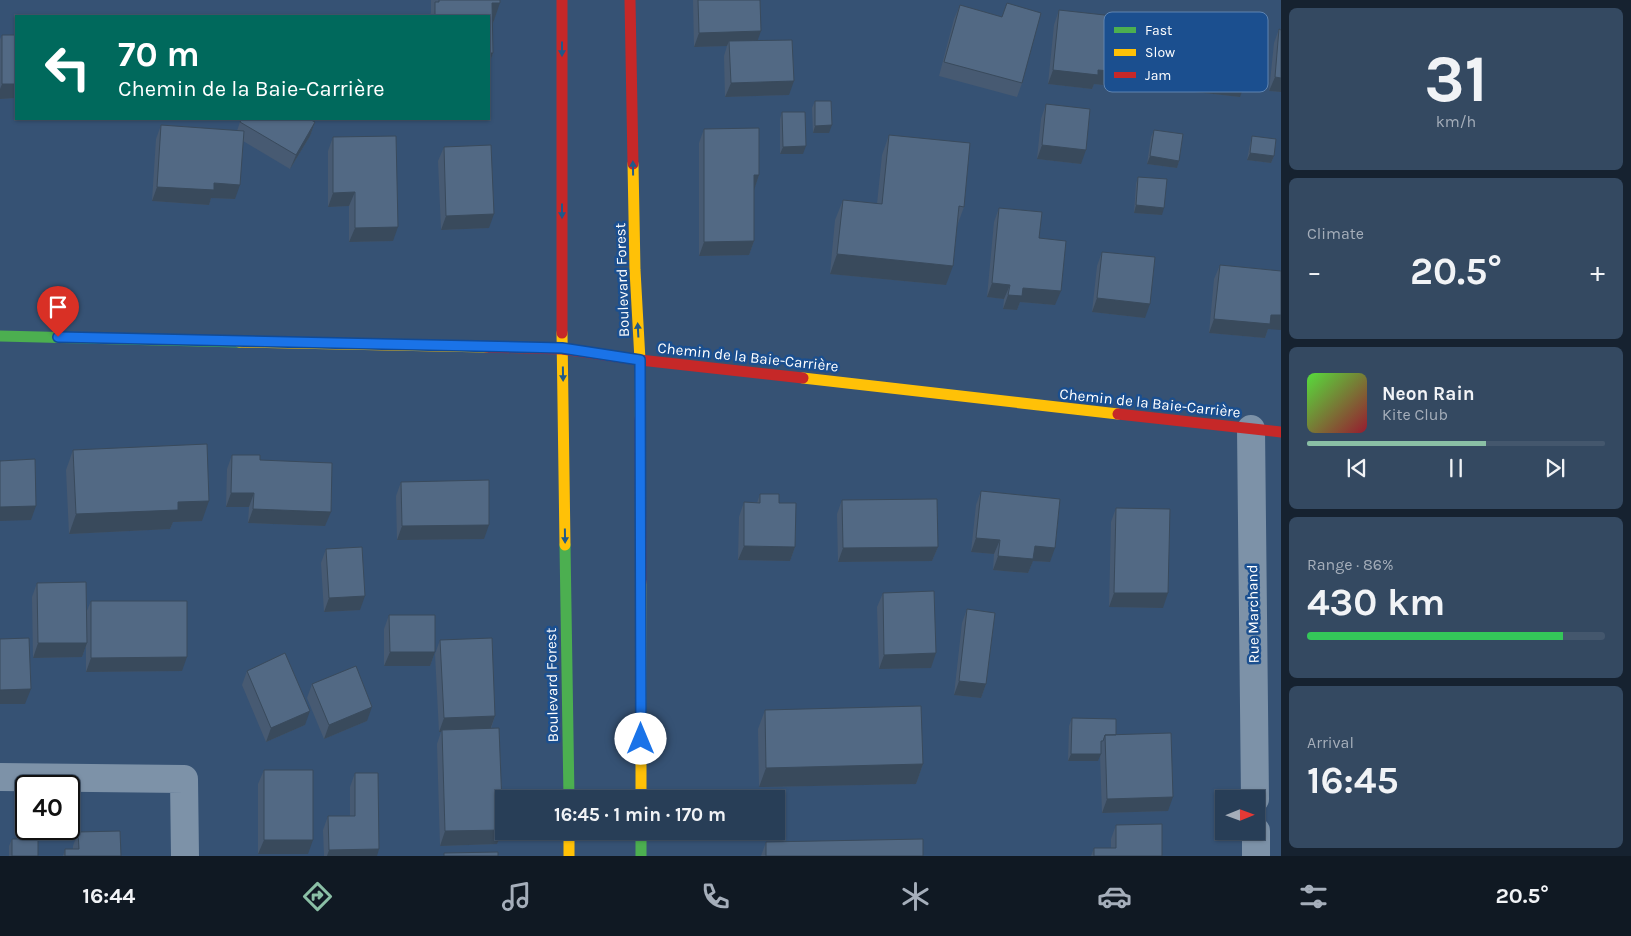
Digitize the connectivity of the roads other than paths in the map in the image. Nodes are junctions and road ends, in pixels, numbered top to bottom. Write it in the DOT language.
graph roads {
  1 [pos="562,0"];
  2 [pos="630,0"];
  3 [pos="0,336"];
  4 [pos="562,348"];
  5 [pos="640,360"];
  6 [pos="1251,430"];
  7 [pos="1281,432"];
  8 [pos="0,777"];
  9 [pos="569,790"];
  10 [pos="641,790"];
  11 [pos="1255,790"];
  12 [pos="569,840"];
  13 [pos="641,840"];
  14 [pos="1256,840"];
  15 [pos="185,856"];
  16 [pos="570,856"];
  17 [pos="641,856"];
  18 [pos="1256,856"];
  1 -- 4 [label="street, Boulevard Forest, one-way"];
  5 -- 2 [label="street, Boulevard Forest, one-way"];
  3 -- 4 [label="street, Chemin de la Baie-Carrière"];
  4 -- 5 [label="street, Chemin de la Baie-Carrière"];
  4 -- 9 [label="street, Boulevard Forest, one-way"];
  5 -- 6 [label="street, Chemin de la Baie-Carrière"];
  5 -- 10 [label="street, Boulevard Forest"];
  6 -- 7 [label="street, Chemin de la Baie-Carrière"];
  6 -- 11 [label="street, Rue Marchand"];
  8 -- 15 [label="street"];
  12 -- 16 [label="street"];
  13 -- 17 [label="street"];
  14 -- 18 [label="street"];
}
